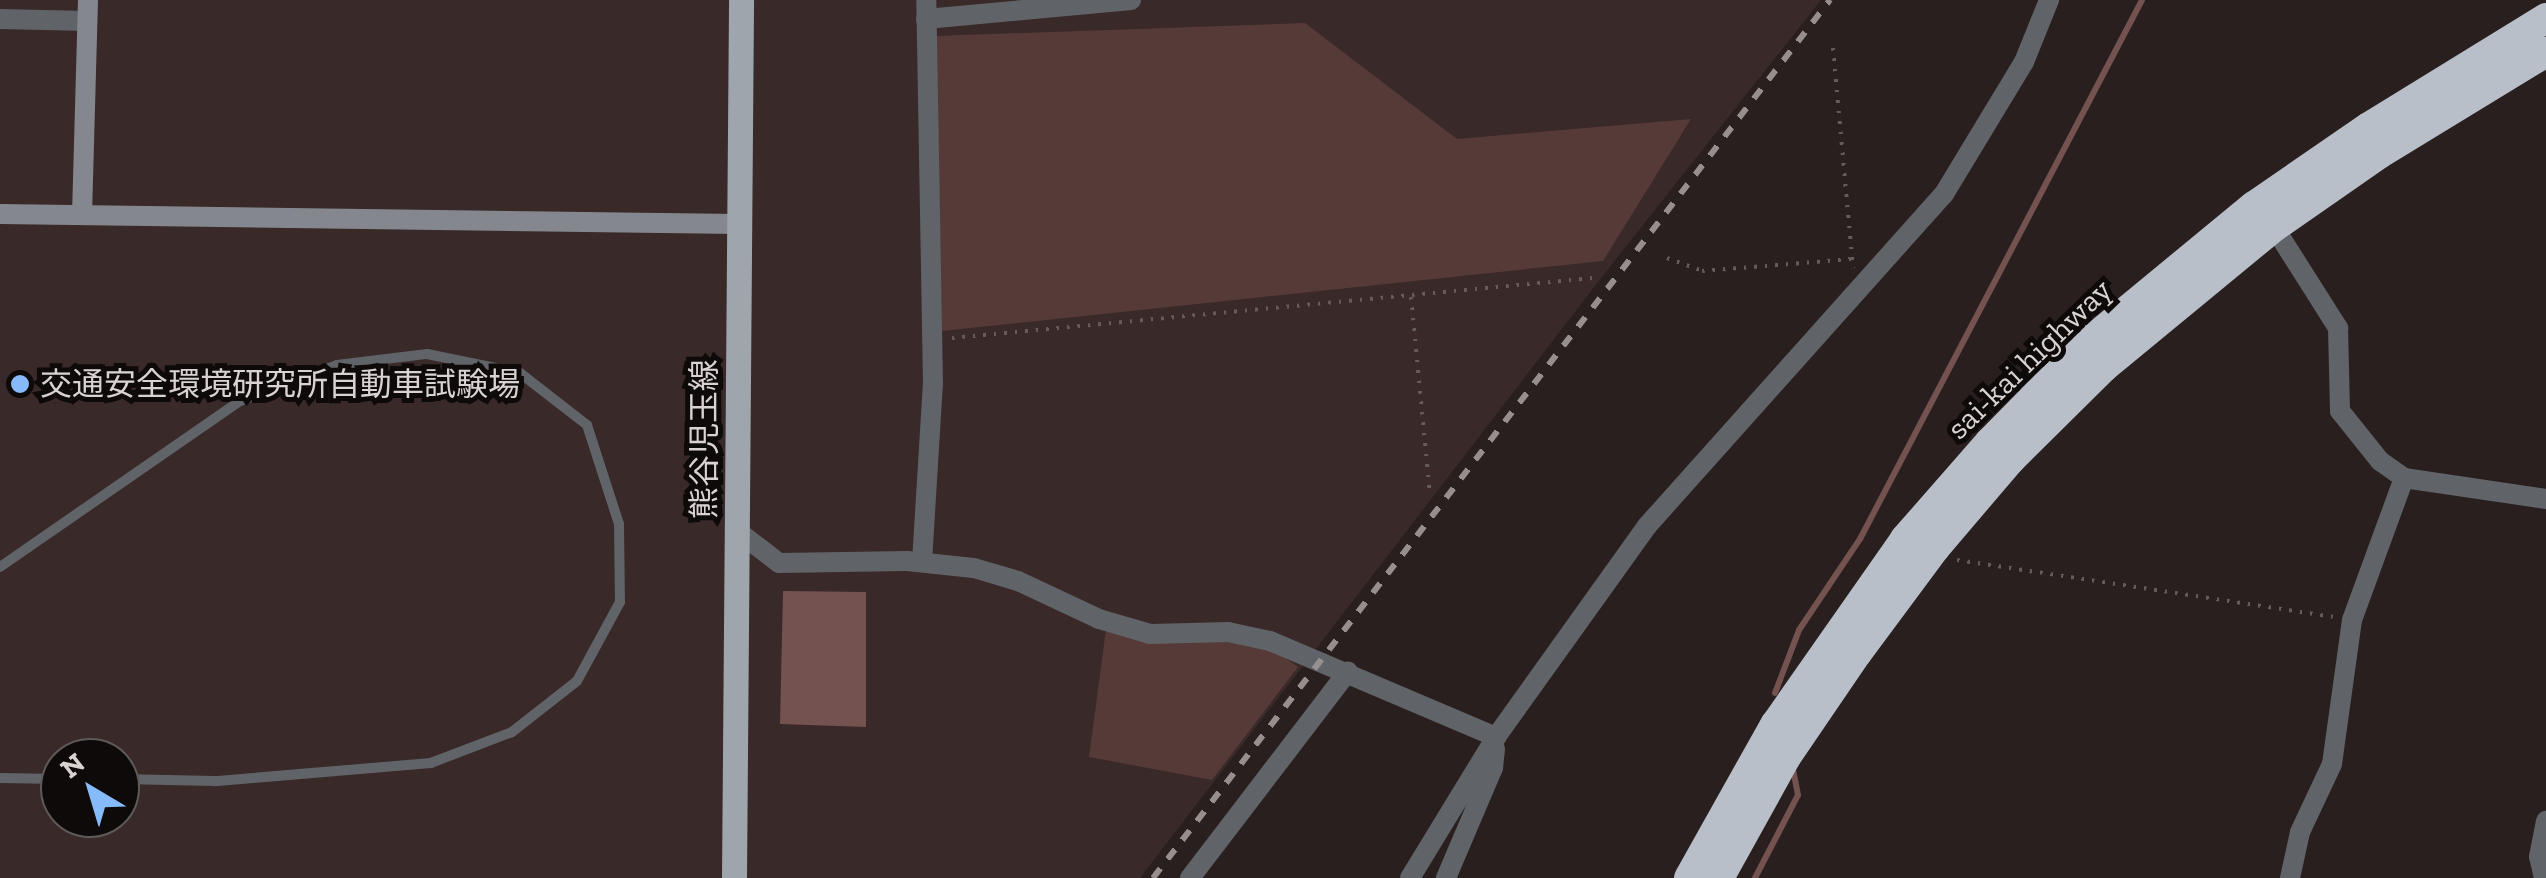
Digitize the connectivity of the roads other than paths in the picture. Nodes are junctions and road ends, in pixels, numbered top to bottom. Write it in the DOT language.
graph roads {
  1 [pos="740,0"];
  2 [pos="1131,0"];
  3 [pos="2049,0"];
  4 [pos="926,9"];
  5 [pos="88,10"];
  6 [pos="0,18"];
  7 [pos="2546,18"];
  8 [pos="2546,52"];
  9 [pos="0,214"];
  10 [pos="82,215"];
  11 [pos="738,224"];
  12 [pos="2274,227"];
  13 [pos="2404,478"];
  14 [pos="2546,499"];
  15 [pos="736,530"];
  16 [pos="922,562"];
  17 [pos="0,567"];
  18 [pos="1348,671"];
  19 [pos="1496,737"];
  20 [pos="0,778"];
  21 [pos="40,778"];
  22 [pos="140,779"];
  23 [pos="2546,821"];
  24 [pos="734,878"];
  25 [pos="1190,878"];
  26 [pos="1410,878"];
  27 [pos="1446,878"];
  28 [pos="1688,878"];
  29 [pos="1719,878"];
  30 [pos="2290,878"];
  31 [pos="2544,878"];
  1 -- 11 [label="main road, 熊谷児玉線"];
  2 -- 4 [label="street"];
  3 -- 19 [label="street"];
  4 -- 16 [label="street"];
  5 -- 6 [label="street"];
  5 -- 10 [label="street"];
  7 -- 28 [label="highway, sai-kai highway"];
  8 -- 12 [label="highway, sai-kai highway"];
  9 -- 10 [label="street"];
  10 -- 11 [label="street"];
  11 -- 15 [label="main road, 熊谷児玉線"];
  12 -- 13 [label="street"];
  12 -- 29 [label="highway, sai-kai highway"];
  13 -- 14 [label="street"];
  13 -- 30 [label="street"];
  15 -- 16 [label="street"];
  15 -- 24 [label="main road, 熊谷児玉線"];
  16 -- 18 [label="street"];
  17 -- 22 [label="lane"];
  18 -- 19 [label="street"];
  18 -- 25 [label="street"];
  19 -- 26 [label="street"];
  19 -- 27 [label="street"];
  20 -- 21 [label="lane"];
  23 -- 31 [label="street"];
}
